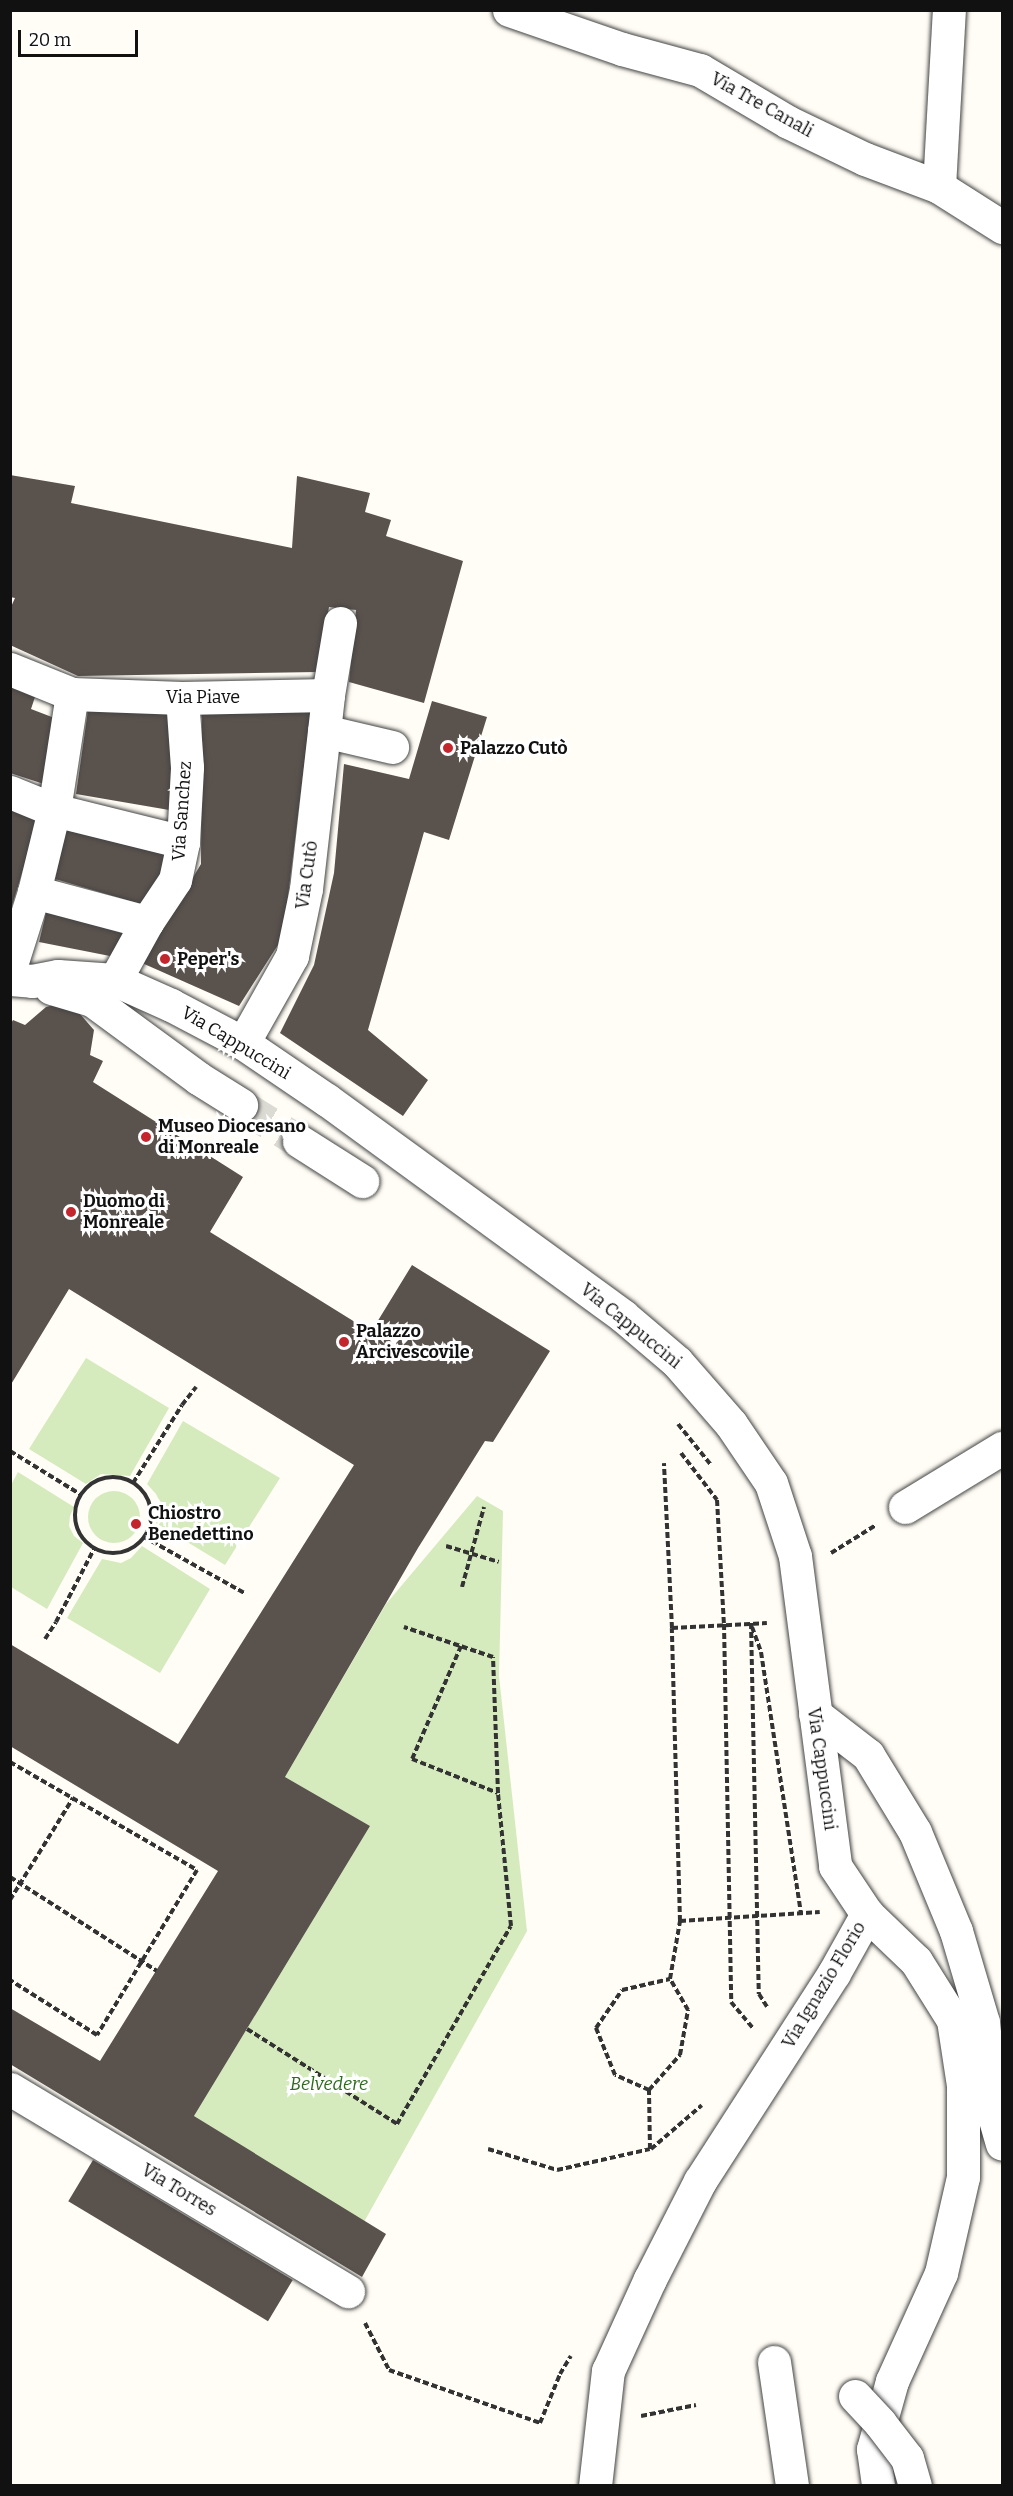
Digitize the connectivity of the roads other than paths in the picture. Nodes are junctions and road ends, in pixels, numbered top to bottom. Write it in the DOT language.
graph roads {
  1 [pos="509,10"];
  2 [pos="949,10"];
  3 [pos="939,187"];
  4 [pos="1002,227"];
  5 [pos="339,623"];
  6 [pos="10,669"];
  7 [pos="72,694"];
  8 [pos="328,694"];
  9 [pos="182,698"];
  10 [pos="324,731"];
  11 [pos="392,747"];
  12 [pos="10,792"];
  13 [pos="54,810"];
  14 [pos="183,842"];
  15 [pos="34,892"];
  16 [pos="147,922"];
  17 [pos="18,976"];
  18 [pos="115,980"];
  19 [pos="243,1043"];
  20 [pos="241,1105"];
  21 [pos="299,1141"];
  22 [pos="362,1181"];
  23 [pos="1002,1448"];
  24 [pos="905,1507"];
  25 [pos="815,1714"];
  26 [pos="867,1914"];
  27 [pos="10,2088"];
  28 [pos="1002,2144"];
  29 [pos="348,2291"];
  30 [pos="774,2362"];
  31 [pos="855,2396"];
  32 [pos="595,2486"];
  33 [pos="792,2486"];
  34 [pos="878,2486"];
  35 [pos="915,2486"];
  1 -- 3 [label="street, Via Tre Canali"];
  2 -- 3 [label="street"];
  3 -- 4 [label="street, Via Tre Canali"];
  5 -- 8 [label="street"];
  6 -- 7 [label="street, Via Piave"];
  7 -- 9 [label="street, Via Piave"];
  7 -- 13 [label="street"];
  8 -- 9 [label="street, Via Piave"];
  8 -- 10 [label="street, Via Cutò"];
  9 -- 14 [label="street, Via Sanchez"];
  10 -- 11 [label="street"];
  10 -- 19 [label="street, Via Cutò"];
  12 -- 13 [label="street"];
  13 -- 14 [label="street"];
  13 -- 15 [label="street"];
  14 -- 16 [label="street, Via Sanchez"];
  15 -- 16 [label="street"];
  15 -- 17 [label="street"];
  16 -- 18 [label="street, Via Sanchez"];
  17 -- 18 [label="street"];
  17 -- 20 [label="street"];
  18 -- 19 [label="street, Via Cappuccini"];
  19 -- 25 [label="street, Via Cappuccini"];
  21 -- 22 [label="street"];
  23 -- 24 [label="street"];
  25 -- 26 [label="street, Via Cappuccini"];
  25 -- 28 [label="street"];
  26 -- 32 [label="street, Via Ignazio Florio"];
  26 -- 34 [label="street, Via Ignazio Florio"];
  27 -- 29 [label="street, Via Torres"];
  30 -- 33 [label="street"];
  31 -- 35 [label="street, bridge"];
}
